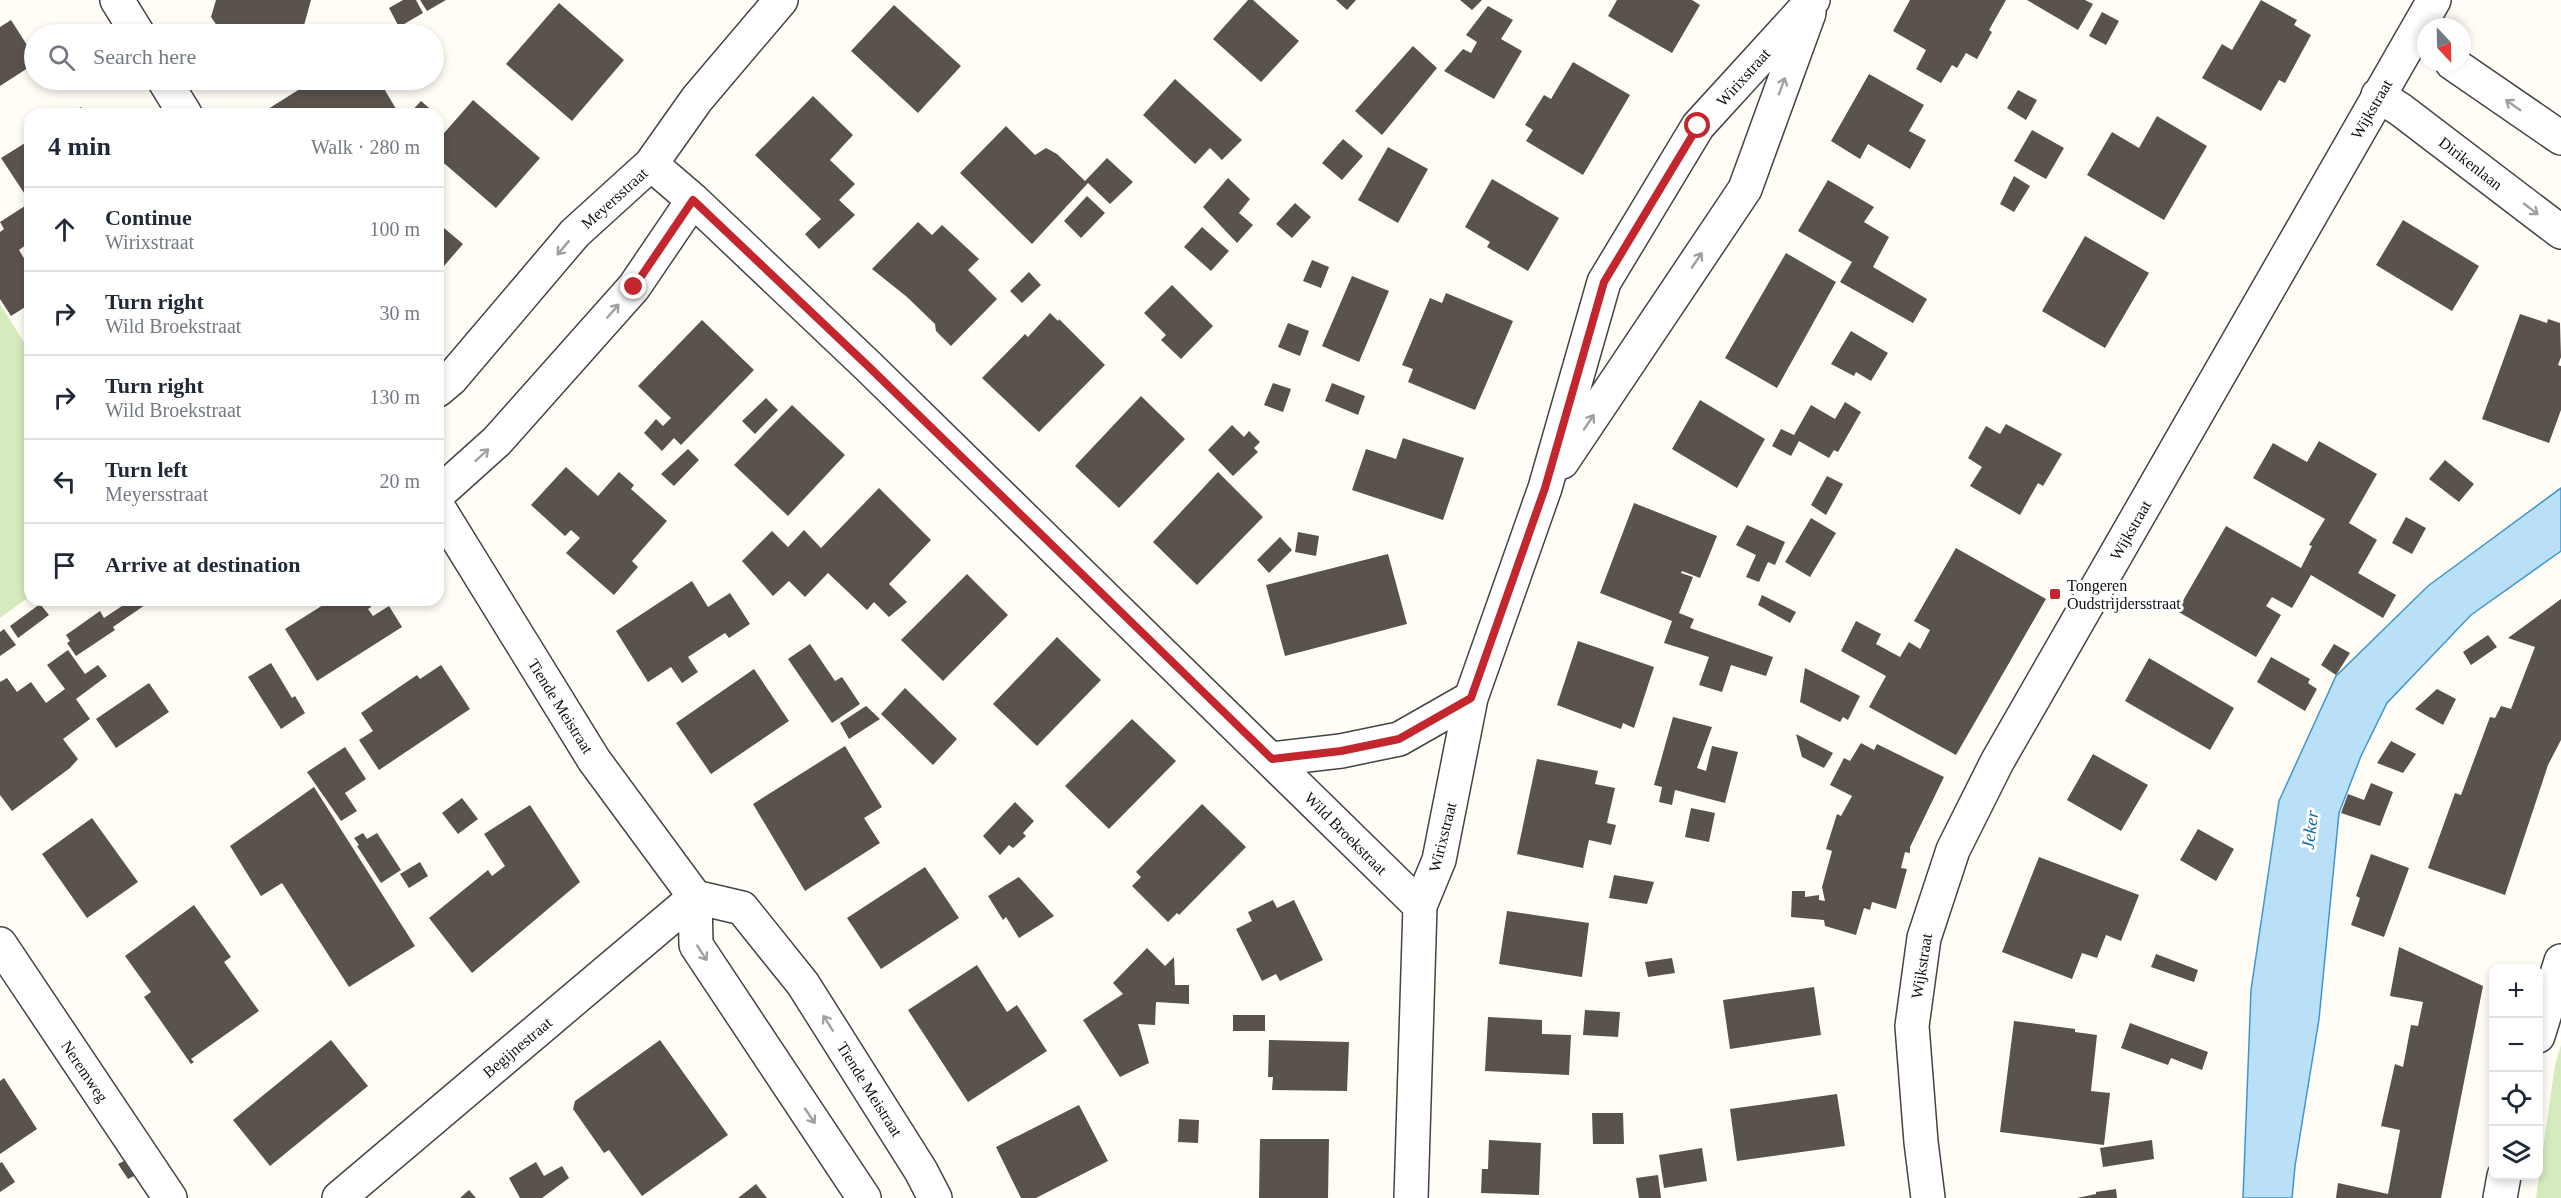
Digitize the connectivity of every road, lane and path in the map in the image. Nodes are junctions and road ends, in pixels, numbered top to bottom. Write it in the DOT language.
graph roads {
  1 [pos="117,0"];
  2 [pos="781,0"];
  3 [pos="1813,0"];
  4 [pos="2434,0"];
  5 [pos="2427,18"];
  6 [pos="132,24"];
  7 [pos="2417,44"];
  8 [pos="2465,72"];
  9 [pos="170,90"];
  10 [pos="2378,95"];
  11 [pos="181,108"];
  12 [pos="2561,138"];
  13 [pos="651,164"];
  14 [pos="693,200"];
  15 [pos="2561,232"];
  16 [pos="444,385"];
  17 [pos="1545,488"];
  18 [pos="444,489"];
  19 [pos="444,517"];
  20 [pos="1471,698"];
  21 [pos="1272,759"];
  22 [pos="696,897"];
  23 [pos="1420,906"];
  24 [pos="0,944"];
  25 [pos="2561,961"];
  26 [pos="2543,1020"];
  27 [pos="2503,1180"];
  28 [pos="170,1198"];
  29 [pos="339,1198"];
  30 [pos="864,1198"];
  31 [pos="935,1198"];
  32 [pos="1411,1198"];
  33 [pos="1928,1198"];
  34 [pos="2500,1198"];
  1 -- 6 [label="street"];
  2 -- 13 [label="street, Meyersstraat"];
  17 -- 3 [label="street, Wirixstraat, one-way"];
  3 -- 17 [label="street, Wirixstraat"];
  4 -- 5 [label="street, Wijkstraat"];
  7 -- 10 [label="street, Wijkstraat"];
  12 -- 8 [label="street, one-way"];
  9 -- 11 [label="street"];
  10 -- 15 [label="street, Dirikenlaan, one-way"];
  10 -- 33 [label="street, Wijkstraat"];
  13 -- 14 [label="street, Wild Broekstraat"];
  13 -- 16 [label="street, Meyersstraat, one-way"];
  18 -- 14 [label="street, one-way"];
  14 -- 21 [label="street, Wild Broekstraat"];
  17 -- 20 [label="street, Wirixstraat"];
  19 -- 22 [label="street, Tiende Meistraat"];
  20 -- 21 [label="street"];
  20 -- 23 [label="street, Wirixstraat"];
  21 -- 23 [label="street, Wild Broekstraat"];
  22 -- 29 [label="street, Begijnestraat"];
  22 -- 30 [label="street, one-way"];
  31 -- 22 [label="street, Tiende Meistraat, one-way"];
  23 -- 32 [label="street, Wirixstraat"];
  24 -- 28 [label="street, Neremweg"];
  25 -- 26 [label="street"];
  27 -- 34 [label="street"];
}
